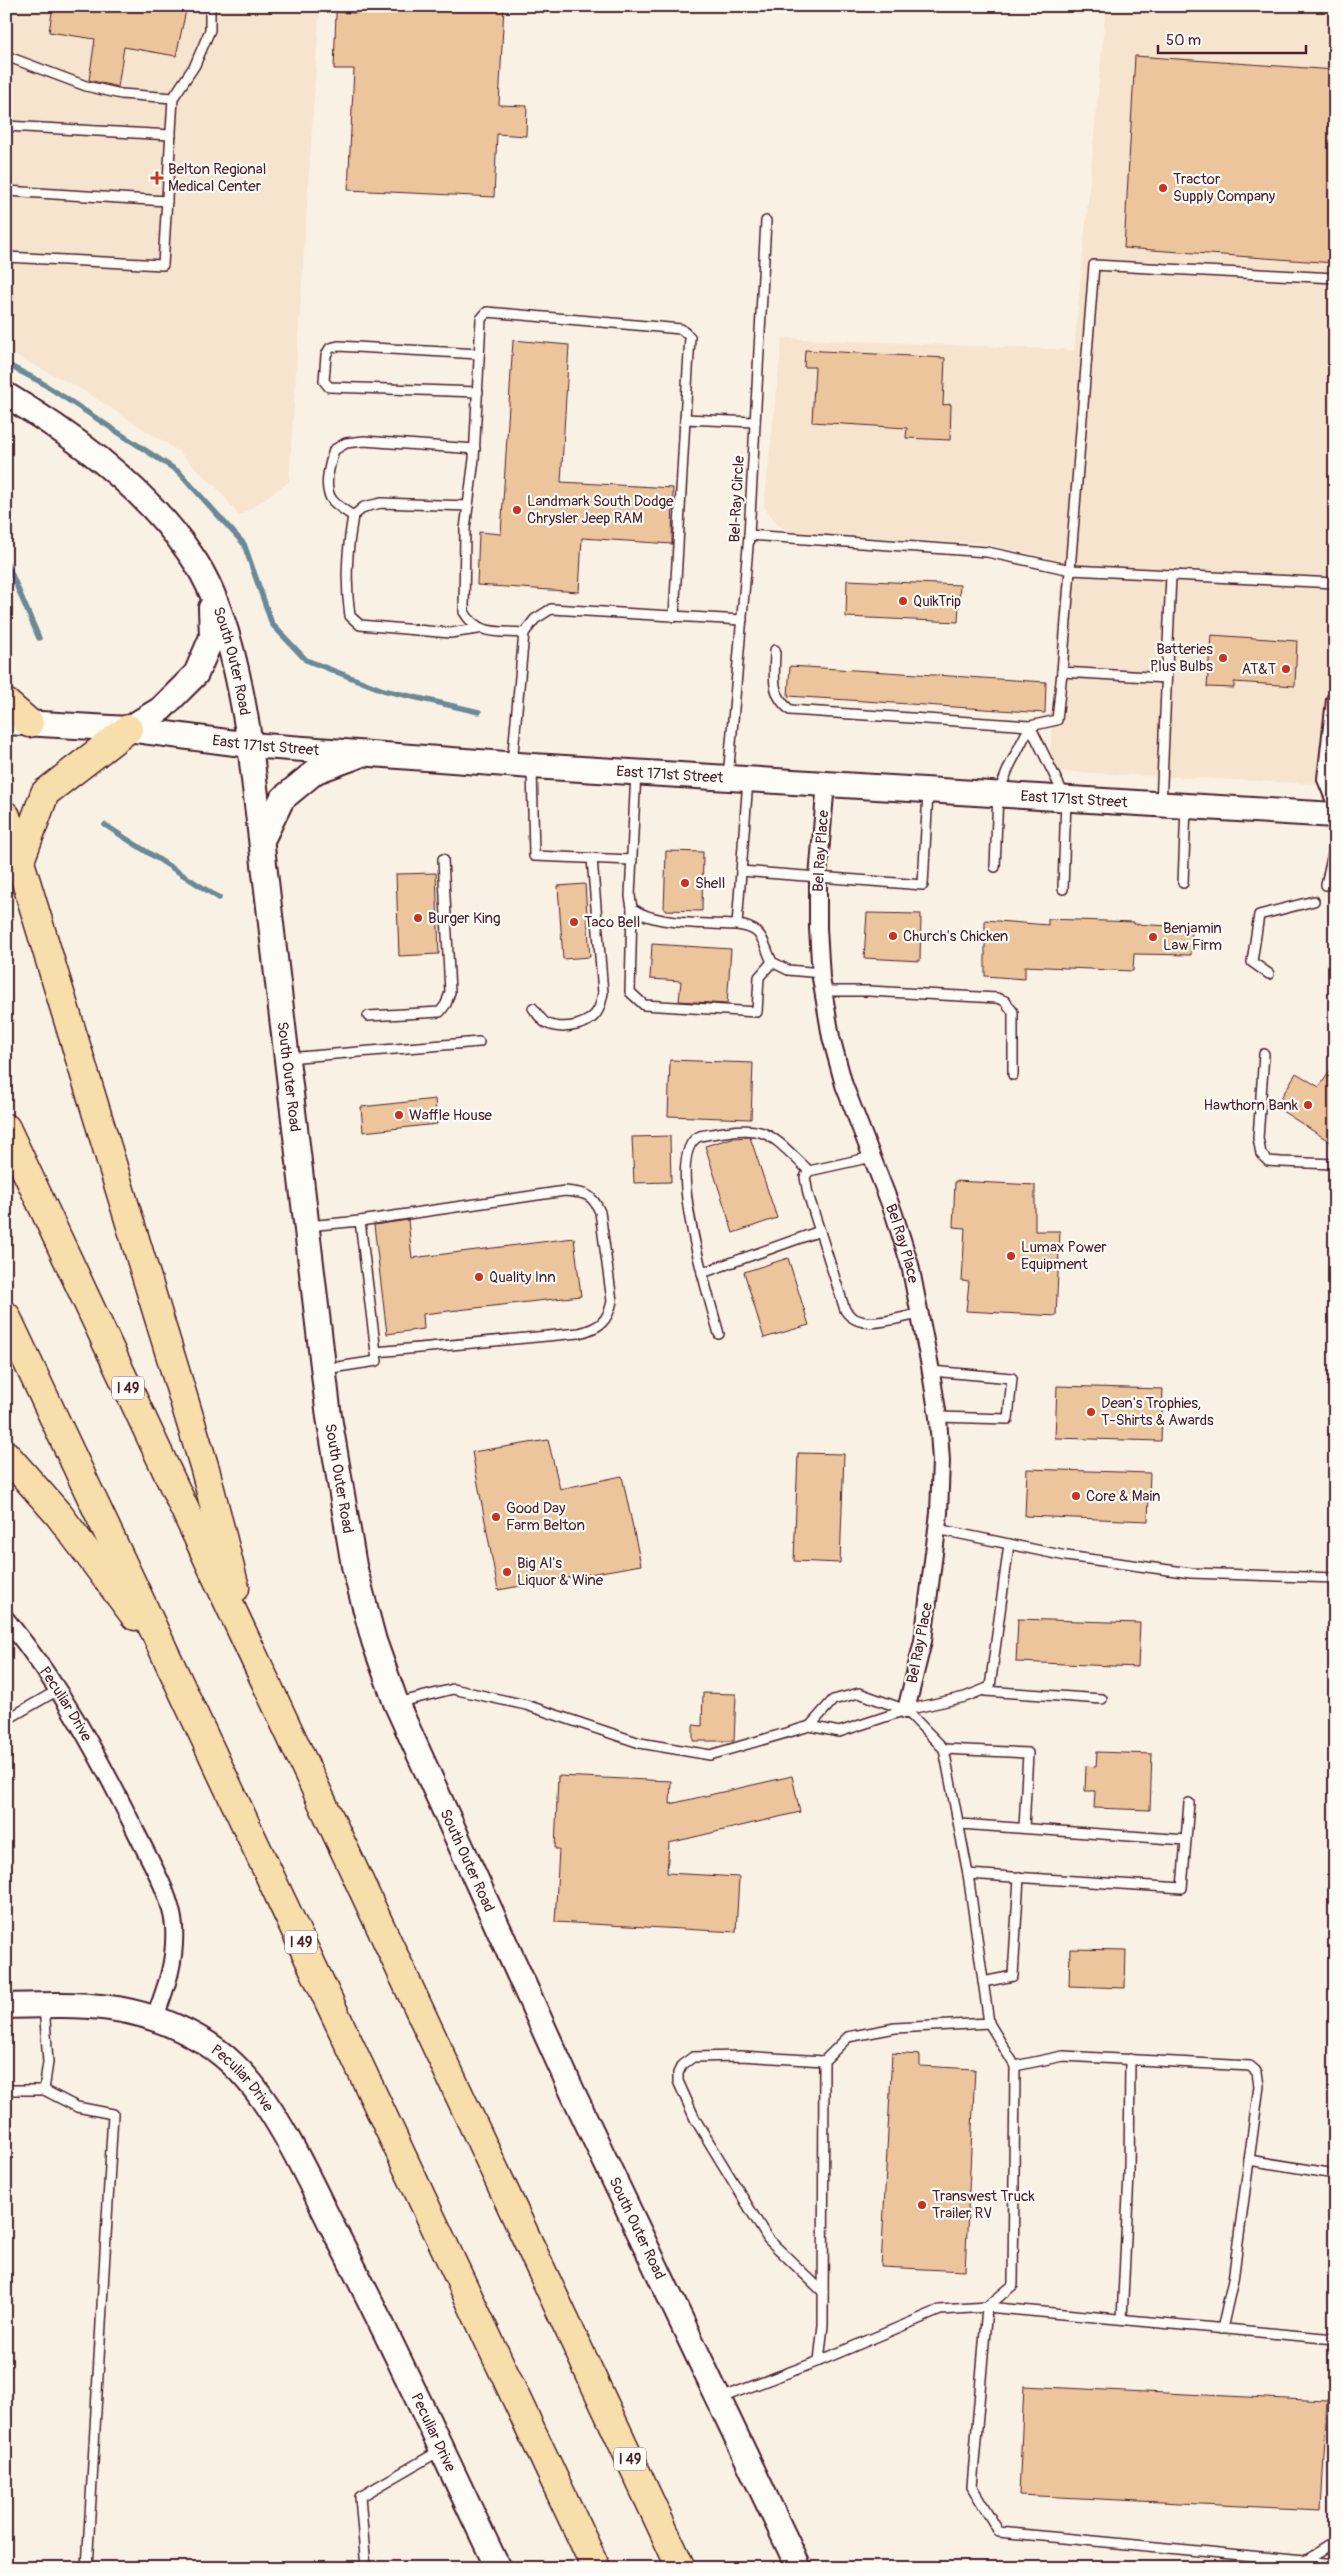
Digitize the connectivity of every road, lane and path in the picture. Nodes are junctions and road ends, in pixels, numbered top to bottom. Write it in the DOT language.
graph roads {
  1 [pos="210,6"];
  2 [pos="6,56"];
  3 [pos="173,98"];
  4 [pos="6,126"];
  5 [pos="171,135"];
  6 [pos="6,191"];
  7 [pos="167,200"];
  8 [pos="766,221"];
  9 [pos="6,258"];
  10 [pos="1335,278"];
  11 [pos="479,354"];
  12 [pos="478,392"];
  13 [pos="6,395"];
  14 [pos="685,419"];
  15 [pos="755,422"];
  16 [pos="475,449"];
  17 [pos="468,506"];
  18 [pos="353,516"];
  19 [pos="749,534"];
  20 [pos="1070,570"];
  21 [pos="1171,575"];
  22 [pos="1335,583"];
  23 [pos="211,594"];
  24 [pos="674,617"];
  25 [pos="742,620"];
  26 [pos="478,629"];
  27 [pos="524,633"];
  28 [pos="775,650"];
  29 [pos="1062,672"];
  30 [pos="1166,678"];
  31 [pos="1335,700"];
  32 [pos="6,703"];
  33 [pos="18,722"];
  34 [pos="1030,726"];
  35 [pos="128,728"];
  36 [pos="250,745"];
  37 [pos="363,753"];
  38 [pos="522,765"];
  39 [pos="636,772"];
  40 [pos="738,778"];
  41 [pos="826,782"];
  42 [pos="928,789"];
  43 [pos="998,794"];
  44 [pos="1066,798"];
  45 [pos="1335,800"];
  46 [pos="1161,805"];
  47 [pos="1186,806"];
  48 [pos="1335,815"];
  49 [pos="6,816"];
  50 [pos="262,840"];
  51 [pos="1335,844"];
  52 [pos="20,858"];
  53 [pos="592,858"];
  54 [pos="443,859"];
  55 [pos="632,860"];
  56 [pos="995,867"];
  57 [pos="741,870"];
  58 [pos="818,878"];
  59 [pos="1184,883"];
  60 [pos="1326,885"];
  61 [pos="1063,889"];
  62 [pos="1314,901"];
  63 [pos="632,908"];
  64 [pos="737,926"];
  65 [pos="772,962"];
  66 [pos="821,973"];
  67 [pos="1269,974"];
  68 [pos="824,991"];
  69 [pos="533,1008"];
  70 [pos="368,1016"];
  71 [pos="479,1042"];
  72 [pos="1264,1054"];
  73 [pos="287,1058"];
  74 [pos="1013,1075"];
  75 [pos="6,1128"];
  76 [pos="872,1157"];
  77 [pos="1335,1164"];
  78 [pos="809,1171"];
  79 [pos="360,1221"];
  80 [pos="307,1226"];
  81 [pos="820,1231"];
  82 [pos="702,1273"];
  83 [pos="919,1314"];
  84 [pos="6,1316"];
  85 [pos="719,1334"];
  86 [pos="376,1352"];
  87 [pos="324,1369"];
  88 [pos="931,1371"];
  89 [pos="938,1417"];
  90 [pos="6,1455"];
  91 [pos="937,1529"];
  92 [pos="1008,1544"];
  93 [pos="1335,1578"];
  94 [pos="6,1619"];
  95 [pos="250,1648"];
  96 [pos="170,1663"];
  97 [pos="58,1690"];
  98 [pos="985,1690"];
  99 [pos="1102,1699"];
  100 [pos="396,1703"];
  101 [pos="906,1710"];
  102 [pos="6,1720"];
  103 [pos="810,1726"];
  104 [pos="944,1749"];
  105 [pos="1189,1803"];
  106 [pos="960,1824"];
  107 [pos="1024,1828"];
  108 [pos="1186,1840"];
  109 [pos="968,1874"];
  110 [pos="1019,1877"];
  111 [pos="983,1982"];
  112 [pos="44,2005"];
  113 [pos="6,2006"];
  114 [pos="155,2017"];
  115 [pos="989,2023"];
  116 [pos="1130,2059"];
  117 [pos="824,2061"];
  118 [pos="1015,2066"];
  119 [pos="6,2090"];
  120 [pos="44,2090"];
  121 [pos="1248,2160"];
  122 [pos="1335,2174"];
  123 [pos="823,2292"];
  124 [pos="987,2307"];
  125 [pos="1122,2320"];
  126 [pos="1222,2329"];
  127 [pos="1335,2339"];
  128 [pos="819,2361"];
  129 [pos="718,2399"];
  130 [pos="441,2450"];
  131 [pos="1335,2542"];
  132 [pos="1304,2561"];
  133 [pos="1335,2564"];
  134 [pos="87,2568"];
  135 [pos="366,2568"];
  136 [pos="498,2568"];
  137 [pos="596,2568"];
  138 [pos="681,2568"];
  139 [pos="799,2568"];
  1 -- 3 [label="lane"];
  2 -- 3 [label="lane"];
  3 -- 5 [label="lane"];
  4 -- 5 [label="lane"];
  5 -- 7 [label="lane"];
  6 -- 7 [label="lane"];
  7 -- 9 [label="lane"];
  8 -- 15 [label="lane, Bel-Ray Circle"];
  10 -- 20 [label="lane"];
  11 -- 12 [label="lane"];
  11 -- 12 [label="lane"];
  11 -- 14 [label="lane"];
  12 -- 16 [label="lane"];
  13 -- 23 [label="street, South Outer Road"];
  14 -- 15 [label="lane"];
  14 -- 24 [label="lane"];
  15 -- 19 [label="lane, Bel-Ray Circle"];
  16 -- 17 [label="lane"];
  16 -- 18 [label="lane"];
  17 -- 18 [label="lane"];
  17 -- 26 [label="lane"];
  18 -- 26 [label="lane"];
  19 -- 20 [label="lane"];
  19 -- 25 [label="lane, Bel-Ray Circle"];
  20 -- 21 [label="lane"];
  20 -- 29 [label="lane"];
  21 -- 22 [label="lane"];
  21 -- 30 [label="lane"];
  23 -- 35 [label="street"];
  23 -- 36 [label="street, South Outer Road"];
  24 -- 25 [label="lane"];
  24 -- 27 [label="lane"];
  25 -- 40 [label="lane, Bel-Ray Circle"];
  26 -- 27 [label="lane"];
  27 -- 38 [label="lane"];
  28 -- 34 [label="lane"];
  29 -- 30 [label="lane"];
  29 -- 34 [label="lane"];
  30 -- 46 [label="lane"];
  31 -- 45 [label="street"];
  32 -- 33 [label="highway"];
  33 -- 35 [label="street, East 171st Street"];
  34 -- 43 [label="lane"];
  34 -- 44 [label="lane"];
  35 -- 36 [label="street, East 171st Street"];
  35 -- 52 [label="highway"];
  36 -- 37 [label="street, East 171st Street"];
  36 -- 50 [label="street, South Outer Road"];
  37 -- 38 [label="street, East 171st Street"];
  37 -- 50 [label="street"];
  38 -- 39 [label="street, East 171st Street"];
  38 -- 53 [label="lane"];
  39 -- 40 [label="street, East 171st Street"];
  39 -- 55 [label="lane"];
  40 -- 41 [label="street, East 171st Street"];
  40 -- 57 [label="lane, Bel-Ray Circle"];
  41 -- 42 [label="street, East 171st Street"];
  41 -- 58 [label="street, Bel Ray Place"];
  42 -- 43 [label="street, East 171st Street"];
  42 -- 58 [label="lane"];
  43 -- 44 [label="street, East 171st Street"];
  43 -- 56 [label="lane"];
  44 -- 46 [label="street, East 171st Street"];
  44 -- 61 [label="lane"];
  46 -- 47 [label="street, East 171st Street"];
  47 -- 48 [label="street, East 171st Street"];
  47 -- 59 [label="lane"];
  49 -- 52 [label="highway"];
  50 -- 73 [label="street, South Outer Road"];
  51 -- 60 [label="lane"];
  52 -- 95 [label="highway"];
  53 -- 55 [label="lane"];
  53 -- 69 [label="lane"];
  54 -- 70 [label="lane"];
  55 -- 63 [label="lane"];
  57 -- 58 [label="lane"];
  57 -- 64 [label="lane, Bel-Ray Circle"];
  58 -- 66 [label="street, Bel Ray Place"];
  62 -- 67 [label="lane"];
  63 -- 64 [label="lane"];
  63 -- 65 [label="lane"];
  64 -- 65 [label="lane"];
  65 -- 66 [label="lane"];
  66 -- 68 [label="street, Bel Ray Place"];
  68 -- 74 [label="lane"];
  68 -- 76 [label="street, Bel Ray Place"];
  71 -- 73 [label="lane"];
  72 -- 77 [label="lane"];
  73 -- 80 [label="street, South Outer Road"];
  75 -- 95 [label="highway, I 49"];
  76 -- 78 [label="lane"];
  76 -- 83 [label="street, Bel Ray Place"];
  78 -- 81 [label="lane"];
  78 -- 82 [label="lane"];
  79 -- 80 [label="lane"];
  79 -- 86 [label="lane"];
  79 -- 86 [label="lane"];
  80 -- 87 [label="street, South Outer Road"];
  81 -- 82 [label="lane"];
  81 -- 83 [label="lane"];
  82 -- 85 [label="lane"];
  83 -- 88 [label="street, Bel Ray Place"];
  84 -- 96 [label="highway, I 49"];
  86 -- 87 [label="lane"];
  87 -- 100 [label="street, South Outer Road"];
  88 -- 89 [label="street, Bel Ray Place"];
  88 -- 89 [label="lane"];
  89 -- 91 [label="street, Bel Ray Place"];
  90 -- 96 [label="highway"];
  91 -- 92 [label="lane"];
  91 -- 101 [label="street, Bel Ray Place"];
  92 -- 93 [label="lane"];
  92 -- 98 [label="lane"];
  94 -- 97 [label="street, Peculiar Drive"];
  95 -- 138 [label="highway, I 49"];
  96 -- 137 [label="highway, I 49"];
  97 -- 102 [label="lane"];
  97 -- 114 [label="street, Peculiar Drive"];
  98 -- 99 [label="lane"];
  98 -- 101 [label="lane"];
  100 -- 103 [label="lane"];
  100 -- 129 [label="street, South Outer Road"];
  101 -- 103 [label="lane"];
  101 -- 103 [label="lane"];
  101 -- 104 [label="lane"];
  104 -- 106 [label="lane"];
  104 -- 107 [label="lane"];
  105 -- 108 [label="lane"];
  106 -- 107 [label="lane"];
  106 -- 109 [label="lane"];
  107 -- 108 [label="lane"];
  108 -- 110 [label="lane"];
  109 -- 110 [label="lane"];
  109 -- 111 [label="lane"];
  110 -- 111 [label="lane"];
  111 -- 115 [label="lane"];
  112 -- 113 [label="street"];
  112 -- 114 [label="street"];
  112 -- 120 [label="lane"];
  114 -- 130 [label="street, Peculiar Drive"];
  115 -- 117 [label="lane"];
  115 -- 118 [label="lane"];
  116 -- 118 [label="lane"];
  116 -- 121 [label="lane"];
  116 -- 125 [label="lane"];
  117 -- 123 [label="lane"];
  117 -- 123 [label="lane"];
  118 -- 124 [label="lane"];
  119 -- 120 [label="lane"];
  120 -- 134 [label="lane"];
  121 -- 122 [label="lane"];
  121 -- 126 [label="lane"];
  123 -- 128 [label="lane"];
  124 -- 125 [label="lane"];
  124 -- 128 [label="lane"];
  124 -- 132 [label="lane"];
  125 -- 126 [label="lane"];
  126 -- 127 [label="lane"];
  128 -- 129 [label="lane"];
  129 -- 139 [label="street, South Outer Road"];
  130 -- 135 [label="lane"];
  130 -- 136 [label="street, Peculiar Drive"];
  131 -- 132 [label="lane"];
  132 -- 133 [label="lane"];
}
